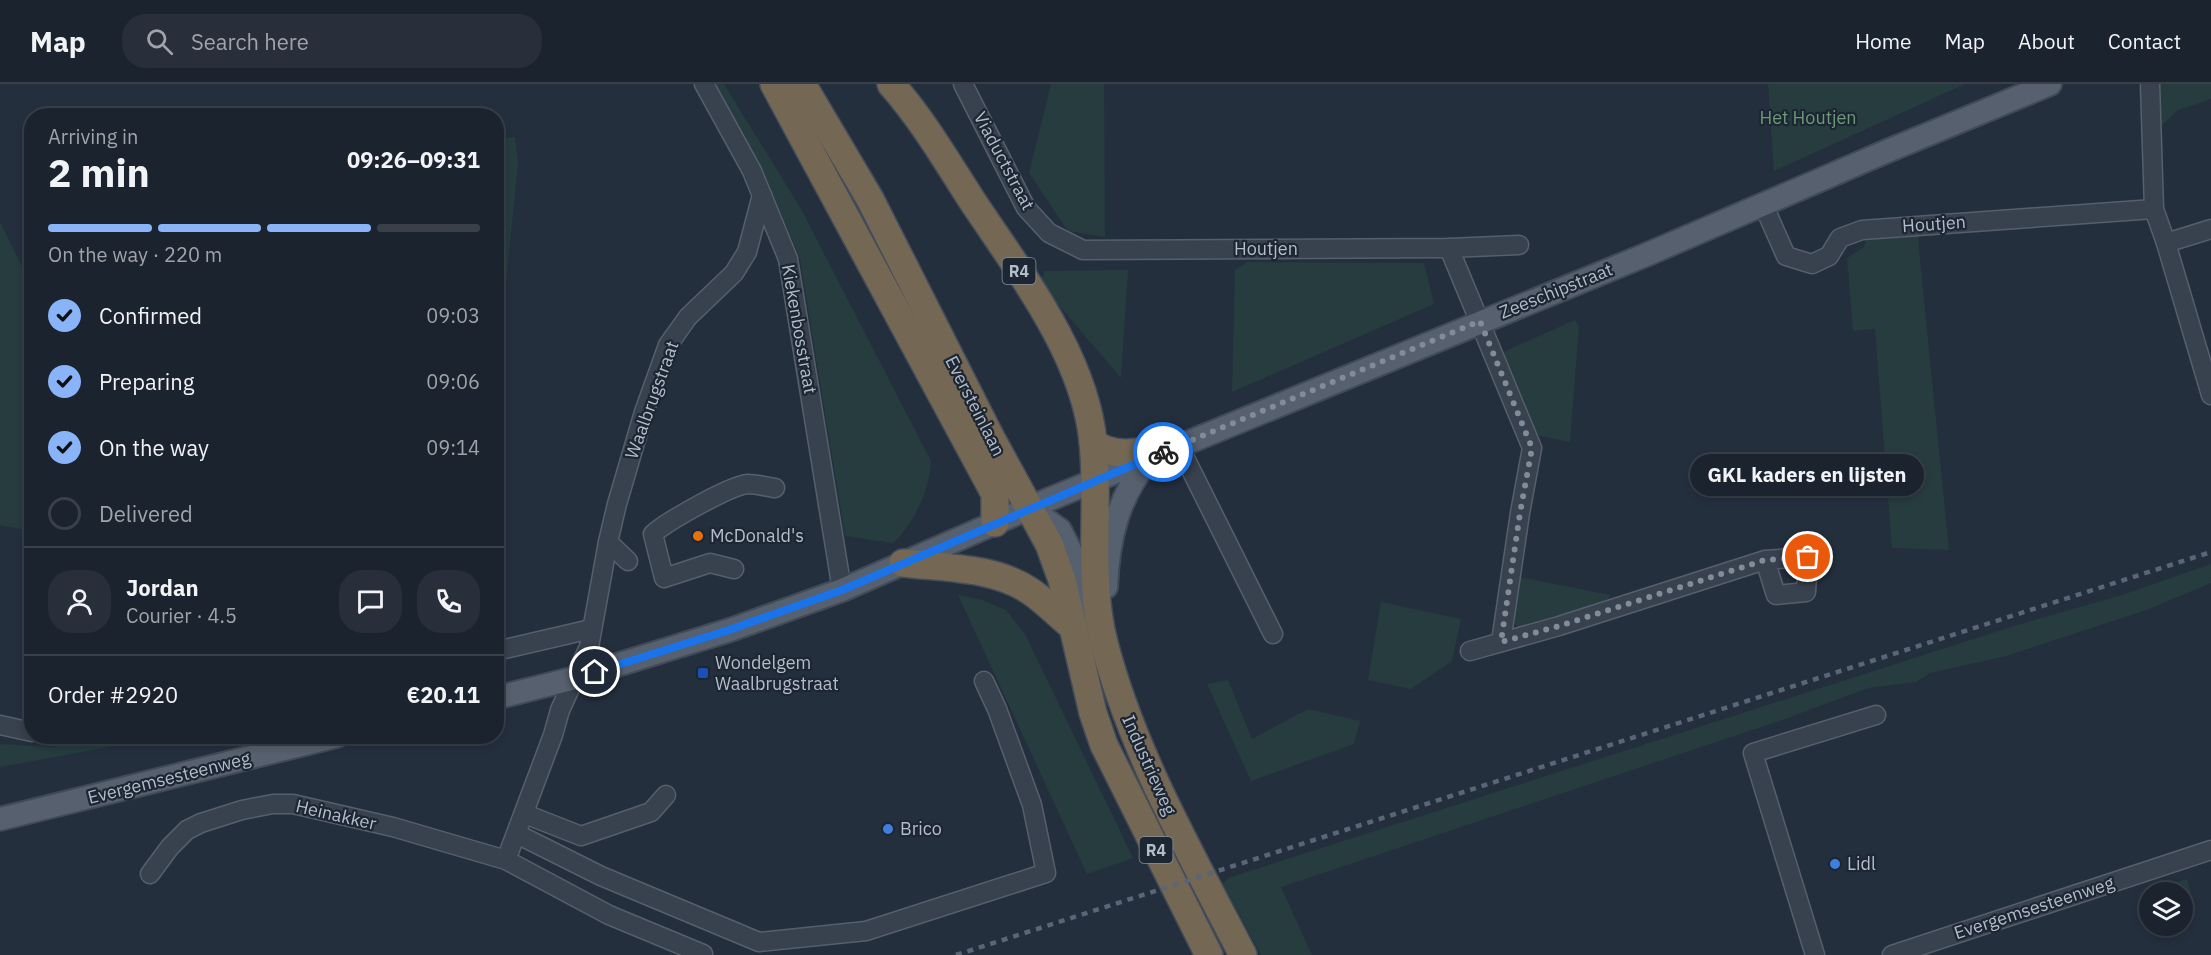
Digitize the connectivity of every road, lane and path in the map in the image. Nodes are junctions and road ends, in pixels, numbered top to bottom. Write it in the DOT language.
graph roads {
  1 [pos="704,84"];
  2 [pos="774,84"];
  3 [pos="802,84"];
  4 [pos="891,84"];
  5 [pos="963,84"];
  6 [pos="2050,84"];
  7 [pos="2150,84"];
  8 [pos="762,195"];
  9 [pos="1763,204"];
  10 [pos="2154,209"];
  11 [pos="2211,229"];
  12 [pos="2166,243"];
  13 [pos="1519,245"];
  14 [pos="1449,248"];
  15 [pos="1083,250"];
  16 [pos="1480,321"];
  17 [pos="2211,395"];
  18 [pos="1093,442"];
  19 [pos="1179,446"];
  20 [pos="1150,458"];
  21 [pos="1094,481"];
  22 [pos="776,488"];
  23 [pos="1030,508"];
  24 [pos="995,524"];
  25 [pos="608,542"];
  26 [pos="1765,560"];
  27 [pos="628,561"];
  28 [pos="903,563"];
  29 [pos="734,569"];
  30 [pos="842,590"];
  31 [pos="1073,627"];
  32 [pos="591,629"];
  33 [pos="1273,634"];
  34 [pos="1104,642"];
  35 [pos="1501,642"];
  36 [pos="504,649"];
  37 [pos="1470,651"];
  38 [pos="575,678"];
  39 [pos="984,681"];
  40 [pos="504,696"];
  41 [pos="1876,715"];
  42 [pos="0,725"];
  43 [pos="24,730"];
  44 [pos="305,744"];
  45 [pos="1104,745"];
  46 [pos="666,795"];
  47 [pos="525,814"];
  48 [pos="0,819"];
  49 [pos="518,834"];
  50 [pos="2211,850"];
  51 [pos="506,860"];
  52 [pos="150,874"];
  53 [pos="703,954"];
  54 [pos="1209,955"];
  55 [pos="1243,955"];
  56 [pos="1815,955"];
  57 [pos="1892,955"];
  1 -- 8 [label="street, Kiekenbosstraat"];
  2 -- 24 [label="highway"];
  3 -- 23 [label="highway, Eversteinlaan / R4"];
  4 -- 18 [label="highway, R4"];
  5 -- 15 [label="street, Viaductstraat"];
  6 -- 9 [label="main road, Zeeschipstraat"];
  7 -- 10 [label="street"];
  8 -- 25 [label="street, Waalbrugstraat"];
  8 -- 30 [label="street, Kiekenbosstraat"];
  9 -- 10 [label="street, Houtjen"];
  9 -- 16 [label="main road, Zeeschipstraat"];
  10 -- 12 [label="street"];
  11 -- 12 [label="street"];
  12 -- 17 [label="street"];
  13 -- 14 [label="street, Houtjen"];
  14 -- 15 [label="street, Houtjen"];
  14 -- 16 [label="street"];
  16 -- 19 [label="main road, Zeeschipstraat"];
  16 -- 35 [label="street"];
  18 -- 19 [label="highway"];
  18 -- 21 [label="highway, R4"];
  19 -- 20 [label="main road, Zeeschipstraat"];
  19 -- 33 [label="street"];
  20 -- 21 [label="main road, Zeeschipstraat"];
  20 -- 34 [label="main road"];
  21 -- 23 [label="main road, Zeeschipstraat"];
  21 -- 34 [label="highway, R4"];
  22 -- 29 [label="street"];
  23 -- 24 [label="main road, Zeeschipstraat"];
  23 -- 31 [label="highway, Eversteinlaan / R4"];
  23 -- 34 [label="main road"];
  24 -- 28 [label="main road"];
  25 -- 27 [label="street"];
  25 -- 32 [label="street, Waalbrugstraat"];
  26 -- 35 [label="street"];
  28 -- 30 [label="main road"];
  28 -- 31 [label="highway"];
  30 -- 38 [label="main road"];
  31 -- 45 [label="highway, Eversteinlaan / R4"];
  32 -- 36 [label="street"];
  32 -- 38 [label="street, Waalbrugstraat"];
  34 -- 55 [label="highway, Industrieweg / R4"];
  35 -- 37 [label="street"];
  38 -- 40 [label="main road"];
  38 -- 47 [label="street"];
  39 -- 49 [label="street"];
  41 -- 56 [label="street"];
  42 -- 43 [label="street"];
  44 -- 48 [label="main road, Evergemsesteenweg"];
  45 -- 54 [label="highway, Industrieweg / R4"];
  46 -- 47 [label="street"];
  47 -- 49 [label="street"];
  49 -- 51 [label="street"];
  50 -- 57 [label="street, Evergemsesteenweg"];
  51 -- 52 [label="street, Heinakker"];
  51 -- 53 [label="street, Heinakker"];
}
